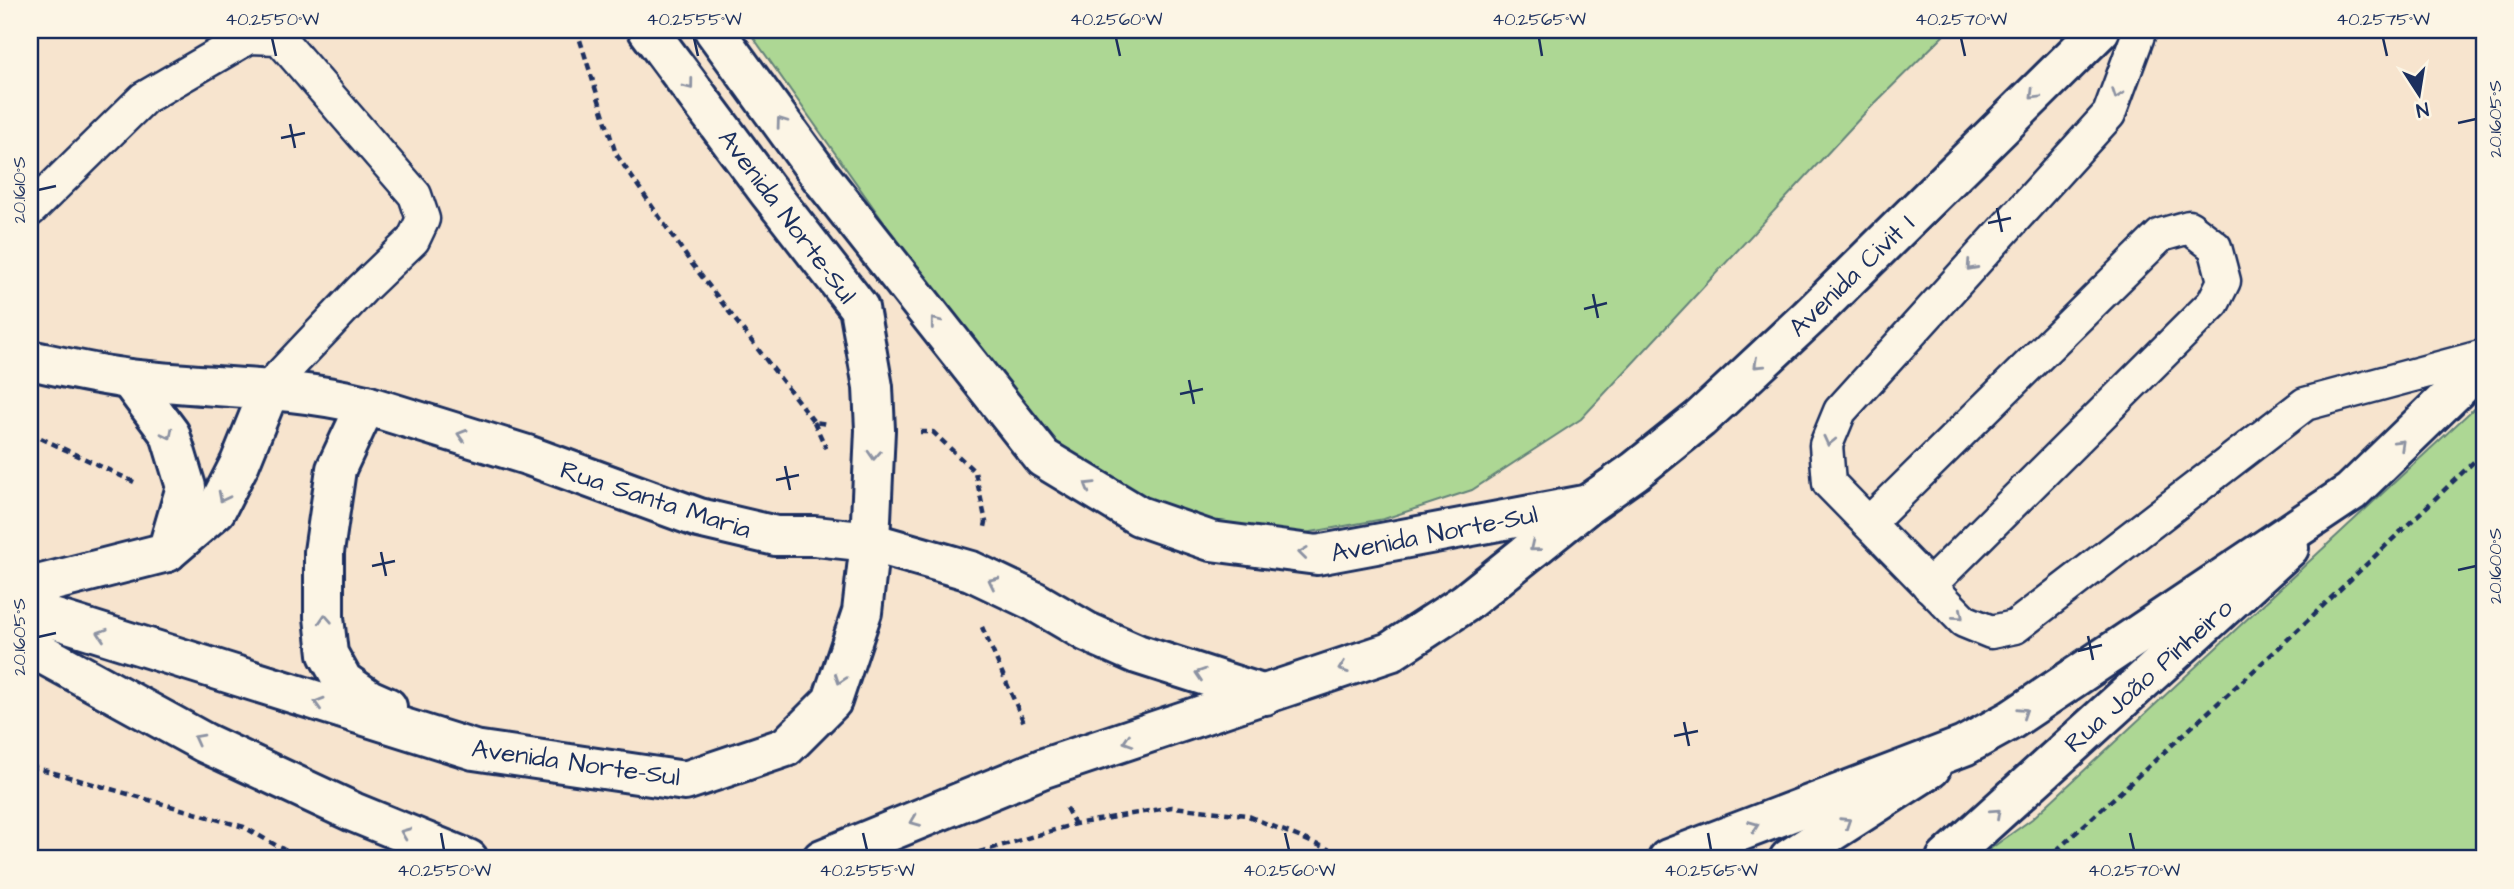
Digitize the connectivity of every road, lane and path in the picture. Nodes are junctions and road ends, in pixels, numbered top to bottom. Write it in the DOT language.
graph roads {
  1 [pos="574,30"];
  2 [pos="648,30"];
  3 [pos="714,30"];
  4 [pos="2100,30"];
  5 [pos="2140,30"];
  6 [pos="30,211"];
  7 [pos="2484,356"];
  8 [pos="30,360"];
  9 [pos="2484,363"];
  10 [pos="129,379"];
  11 [pos="270,389"];
  12 [pos="366,405"];
  13 [pos="814,422"];
  14 [pos="875,430"];
  15 [pos="30,433"];
  16 [pos="827,450"];
  17 [pos="2484,452"];
  18 [pos="137,483"];
  19 [pos="2351,492"];
  20 [pos="1587,505"];
  21 [pos="1869,523"];
  22 [pos="870,542"];
  23 [pos="167,552"];
  24 [pos="1929,586"];
  25 [pos="30,587"];
  26 [pos="30,611"];
  27 [pos="30,647"];
  28 [pos="1265,695"];
  29 [pos="1964,746"];
  30 [pos="474,750"];
  31 [pos="30,765"];
  32 [pos="300,859"];
  33 [pos="468,859"];
  34 [pos="822,859"];
  35 [pos="954,859"];
  36 [pos="1352,859"];
  37 [pos="1668,859"];
  38 [pos="1789,859"];
  39 [pos="1946,859"];
  40 [pos="2047,859"];
  1 -- 13 [label="path"];
  2 -- 14 [label="main road, Avenida Norte-Sul, one-way"];
  20 -- 3 [label="main road, Avenida Norte-Sul, one-way"];
  4 -- 20 [label="main road, Avenida Civit I, one-way"];
  5 -- 21 [label="lane, one-way"];
  6 -- 11 [label="lane"];
  24 -- 7 [label="lane, one-way"];
  8 -- 10 [label="main road, Rua Santa Maria"];
  19 -- 9 [label="main road, one-way"];
  10 -- 11 [label="main road, Rua Santa Maria"];
  10 -- 23 [label="main road, one-way"];
  11 -- 12 [label="main road, Rua Santa Maria"];
  11 -- 23 [label="main road, one-way"];
  22 -- 12 [label="main road, Rua Santa Maria, one-way"];
  30 -- 12 [label="main road, one-way"];
  13 -- 14 [label="path"];
  13 -- 16 [label="path"];
  14 -- 22 [label="main road, Avenida Norte-Sul, one-way"];
  15 -- 18 [label="path"];
  17 -- 40 [label="path"];
  29 -- 19 [label="main road, one-way"];
  39 -- 19 [label="main road, Rua João Pinheiro, one-way"];
  20 -- 28 [label="main road, Avenida Civit I, one-way"];
  21 -- 24 [label="lane"];
  21 -- 24 [label="lane"];
  28 -- 22 [label="main road, Rua Santa Maria, one-way"];
  22 -- 30 [label="main road, Avenida Norte-Sul, one-way"];
  23 -- 25 [label="main road"];
  30 -- 26 [label="main road, Avenida Norte-Sul, one-way"];
  33 -- 27 [label="main road, one-way"];
  28 -- 34 [label="main road, Avenida Civit I, one-way"];
  37 -- 29 [label="main road, one-way"];
  38 -- 29 [label="main road, one-way"];
  31 -- 32 [label="path"];
  35 -- 36 [label="path"];
}
